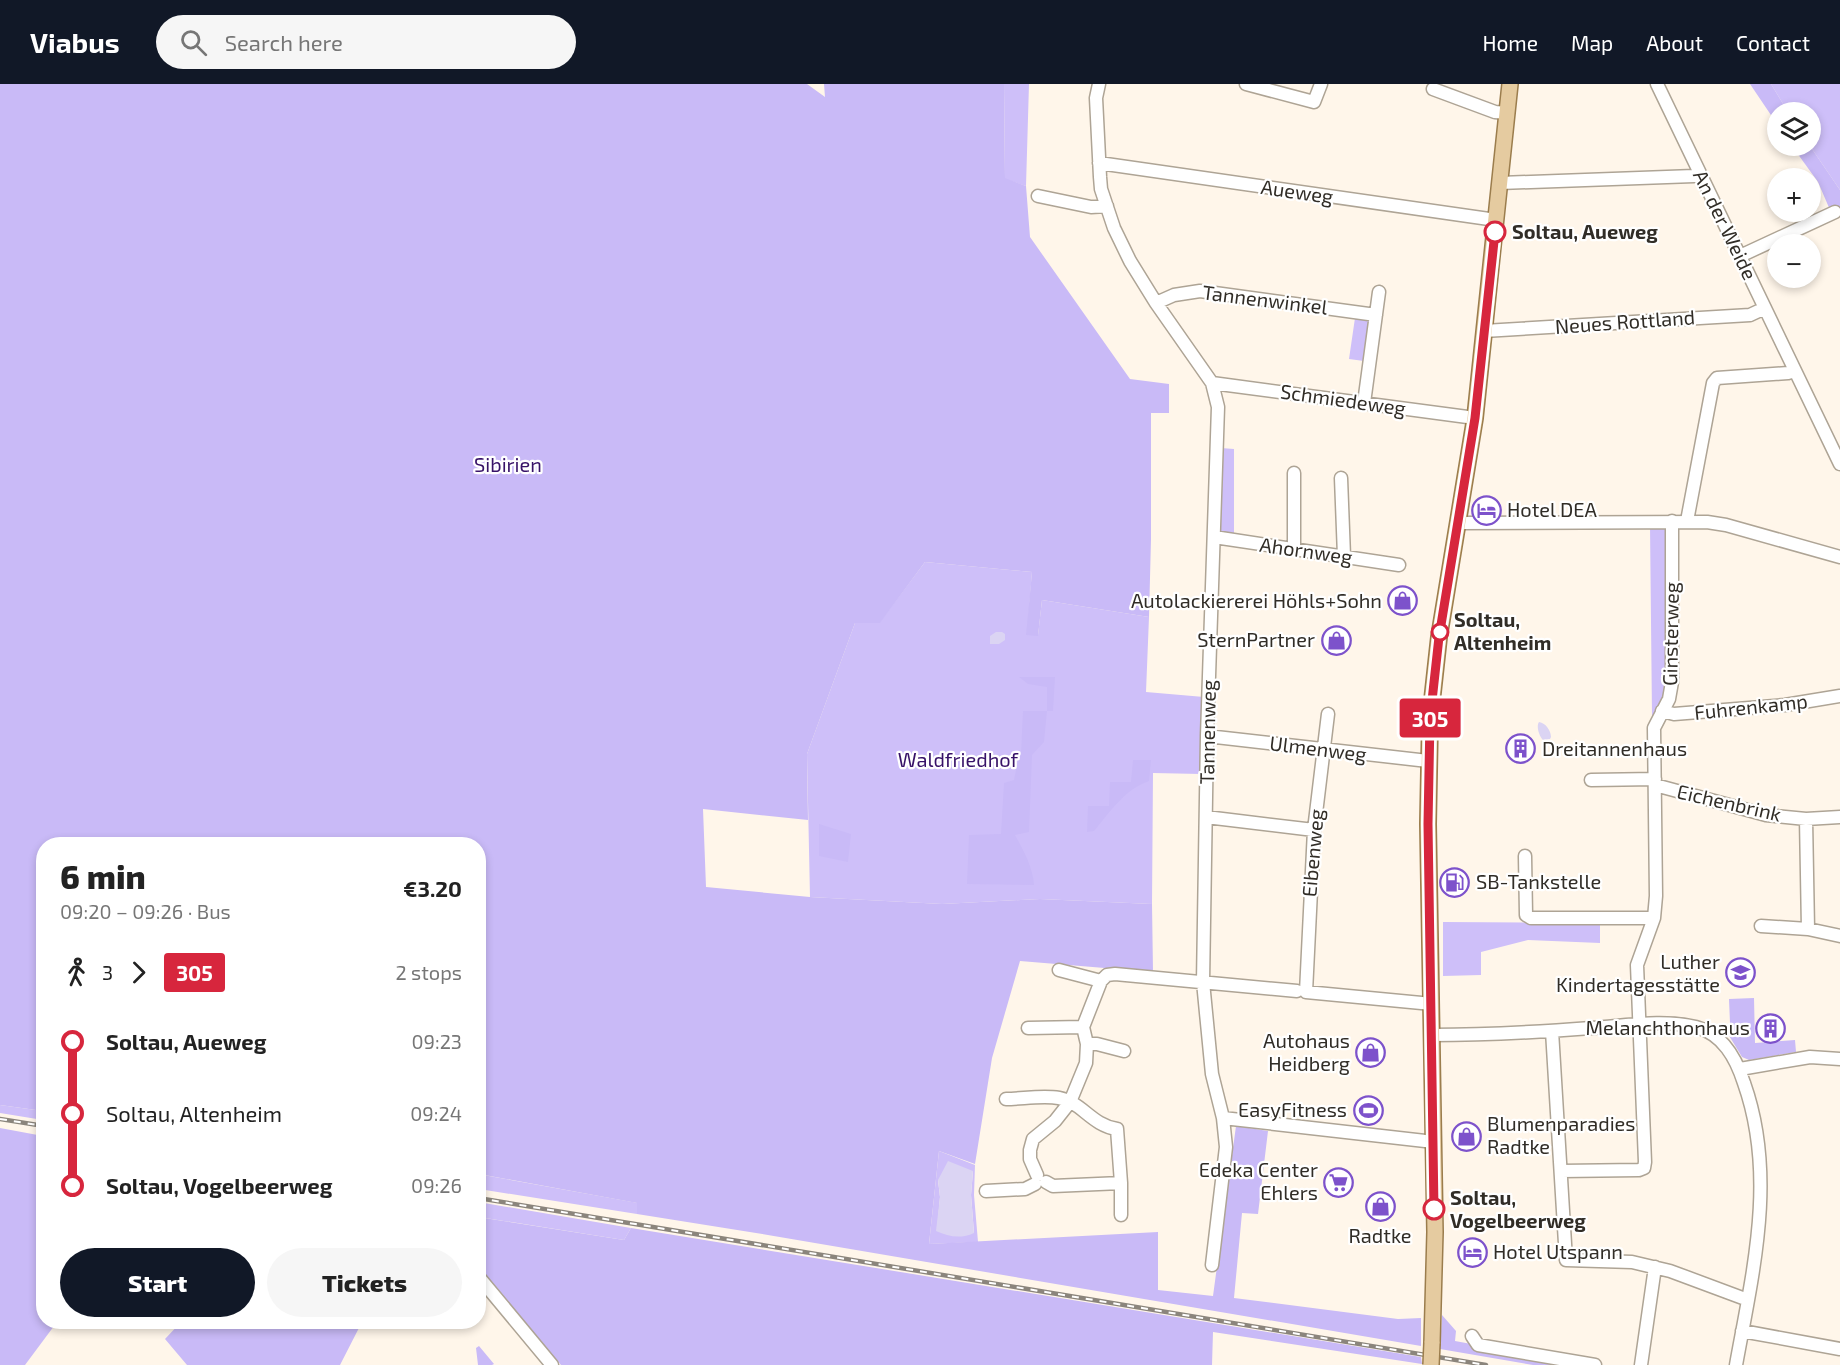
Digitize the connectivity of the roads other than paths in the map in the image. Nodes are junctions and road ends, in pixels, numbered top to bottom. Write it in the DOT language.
graph roads {
  1 [pos="1099,84"];
  2 [pos="1246,84"];
  3 [pos="1321,84"];
  4 [pos="1510,84"];
  5 [pos="1657,84"];
  6 [pos="1433,89"];
  7 [pos="1507,113"];
  8 [pos="1099,163"];
  9 [pos="1700,175"];
  10 [pos="1500,183"];
  11 [pos="1038,196"];
  12 [pos="1107,206"];
  13 [pos="1835,212"];
  14 [pos="1496,220"];
  15 [pos="1740,256"];
  16 [pos="1379,292"];
  17 [pos="1156,303"];
  18 [pos="1765,308"];
  19 [pos="1376,315"];
  20 [pos="1484,331"];
  21 [pos="1795,371"];
  22 [pos="1212,383"];
  23 [pos="1364,402"];
  24 [pos="1475,418"];
  25 [pos="1840,464"];
  26 [pos="1294,472"];
  27 [pos="1341,478"];
  28 [pos="1672,521"];
  29 [pos="1687,521"];
  30 [pos="1458,523"];
  31 [pos="1214,537"];
  32 [pos="1294,549"];
  33 [pos="1344,556"];
  34 [pos="1840,557"];
  35 [pos="1399,565"];
  36 [pos="1840,696"];
  37 [pos="1662,711"];
  38 [pos="1328,714"];
  39 [pos="1207,736"];
  40 [pos="1323,749"];
  41 [pos="1428,761"];
  42 [pos="1591,780"];
  43 [pos="1655,782"];
  44 [pos="1206,817"];
  45 [pos="1840,817"];
  46 [pos="1806,819"];
  47 [pos="1314,830"];
  48 [pos="1525,856"];
  49 [pos="1654,918"];
  50 [pos="1761,926"];
  51 [pos="1808,929"];
  52 [pos="1840,936"];
  53 [pos="1059,970"];
  54 [pos="1101,981"];
  55 [pos="1203,982"];
  56 [pos="1301,991"];
  57 [pos="1432,1004"];
  58 [pos="1639,1025"];
  59 [pos="1083,1027"];
  60 [pos="1028,1029"];
  61 [pos="1552,1031"];
  62 [pos="1432,1035"];
  63 [pos="1087,1044"];
  64 [pos="1124,1051"];
  65 [pos="1840,1059"];
  66 [pos="1740,1069"];
  67 [pos="1006,1099"];
  68 [pos="1070,1102"];
  69 [pos="1223,1118"];
  70 [pos="1434,1142"];
  71 [pos="1561,1171"];
  72 [pos="1039,1180"];
  73 [pos="1121,1184"];
  74 [pos="986,1191"];
  75 [pos="1121,1215"];
  76 [pos="1212,1265"];
  77 [pos="1655,1267"];
  78 [pos="486,1286"];
  79 [pos="1748,1300"];
  80 [pos="1742,1331"];
  81 [pos="1472,1336"];
  82 [pos="1840,1349"];
  83 [pos="552,1365"];
  84 [pos="1431,1365"];
  85 [pos="1595,1365"];
  86 [pos="1641,1365"];
  87 [pos="1736,1365"];
  1 -- 8 [label="street, Tannenweg"];
  2 -- 3 [label="street"];
  4 -- 7 [label="main road"];
  5 -- 9 [label="street, An der Weide"];
  6 -- 7 [label="street"];
  7 -- 10 [label="main road"];
  8 -- 12 [label="street, Tannenweg"];
  8 -- 14 [label="street, Aueweg"];
  9 -- 10 [label="street"];
  9 -- 15 [label="street, An der Weide"];
  10 -- 14 [label="main road"];
  11 -- 12 [label="street"];
  12 -- 17 [label="street, Tannenweg"];
  13 -- 15 [label="street"];
  14 -- 20 [label="main road"];
  15 -- 18 [label="street, An der Weide"];
  16 -- 19 [label="street"];
  17 -- 19 [label="street, Tannenwinkel"];
  17 -- 22 [label="street, Tannenweg"];
  18 -- 20 [label="street, Neues Rottland"];
  18 -- 21 [label="street, An der Weide"];
  19 -- 23 [label="street"];
  20 -- 24 [label="main road"];
  21 -- 25 [label="street, An der Weide"];
  21 -- 29 [label="street"];
  22 -- 23 [label="street, Schmiedeweg"];
  22 -- 31 [label="street, Tannenweg"];
  23 -- 24 [label="street, Schmiedeweg"];
  24 -- 30 [label="main road"];
  26 -- 32 [label="street"];
  27 -- 33 [label="street"];
  28 -- 29 [label="street"];
  28 -- 30 [label="street"];
  28 -- 37 [label="street, Ginsterweg"];
  29 -- 34 [label="street"];
  30 -- 41 [label="main road"];
  31 -- 32 [label="street, Ahornweg"];
  31 -- 39 [label="street, Tannenweg"];
  32 -- 33 [label="street, Ahornweg"];
  33 -- 35 [label="street, Ahornweg"];
  36 -- 37 [label="street, Fuhrenkamp"];
  37 -- 43 [label="street, Ginsterweg"];
  38 -- 40 [label="street, Eibenweg"];
  39 -- 40 [label="street, Ulmenweg"];
  39 -- 44 [label="street, Tannenweg"];
  40 -- 41 [label="street, Ulmenweg"];
  40 -- 47 [label="street, Eibenweg"];
  41 -- 57 [label="main road"];
  42 -- 43 [label="street"];
  43 -- 46 [label="street, Eichenbrink"];
  43 -- 49 [label="street, Ginsterweg"];
  44 -- 47 [label="street"];
  44 -- 55 [label="street, Tannenweg"];
  45 -- 46 [label="street, Eichenbrink"];
  46 -- 51 [label="street"];
  47 -- 56 [label="street, Eibenweg"];
  48 -- 49 [label="street"];
  49 -- 58 [label="street, Ginsterweg"];
  50 -- 51 [label="street"];
  51 -- 52 [label="street"];
  53 -- 54 [label="street"];
  54 -- 55 [label="street"];
  54 -- 59 [label="street"];
  55 -- 56 [label="street"];
  55 -- 69 [label="street, Tannenweg"];
  56 -- 57 [label="street"];
  57 -- 62 [label="main road"];
  58 -- 61 [label="street"];
  58 -- 66 [label="street"];
  58 -- 71 [label="street, Ginsterweg"];
  59 -- 60 [label="street"];
  59 -- 63 [label="street"];
  61 -- 62 [label="street"];
  61 -- 71 [label="street"];
  62 -- 70 [label="main road"];
  63 -- 64 [label="street"];
  63 -- 68 [label="street"];
  65 -- 66 [label="street"];
  66 -- 79 [label="street"];
  67 -- 68 [label="street"];
  68 -- 72 [label="street"];
  68 -- 73 [label="street"];
  69 -- 70 [label="street"];
  69 -- 76 [label="street, Tannenweg"];
  70 -- 84 [label="main road, bridge"];
  71 -- 77 [label="street"];
  72 -- 73 [label="street"];
  72 -- 74 [label="street"];
  73 -- 75 [label="street"];
  77 -- 79 [label="street"];
  77 -- 86 [label="street"];
  78 -- 83 [label="street"];
  79 -- 80 [label="street"];
  80 -- 82 [label="street"];
  80 -- 87 [label="street"];
  81 -- 85 [label="street"];
}
